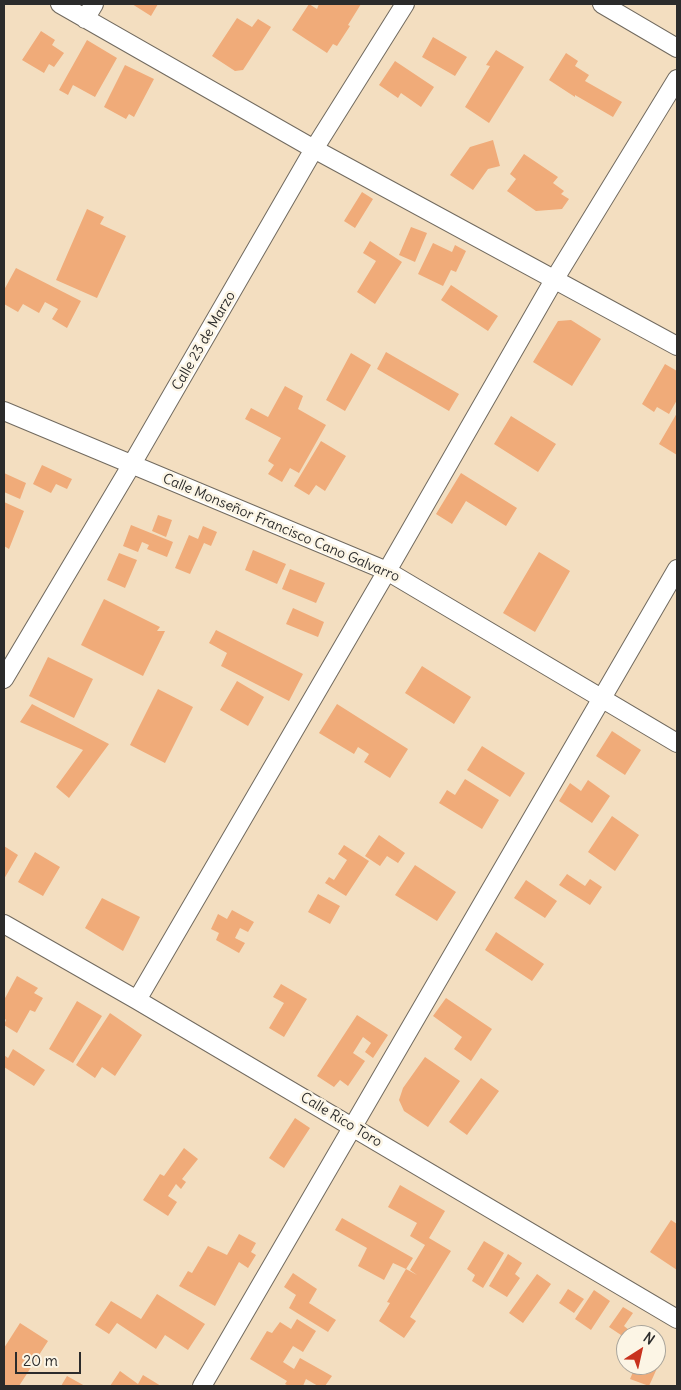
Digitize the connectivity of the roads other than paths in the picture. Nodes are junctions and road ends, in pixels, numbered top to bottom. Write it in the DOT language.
graph roads {
  1 [pos="60,4"];
  2 [pos="94,4"];
  3 [pos="406,4"];
  4 [pos="602,4"];
  5 [pos="85,19"];
  6 [pos="677,48"];
  7 [pos="677,79"];
  8 [pos="314,149"];
  9 [pos="554,280"];
  10 [pos="677,346"];
  11 [pos="4,411"];
  12 [pos="132,464"];
  13 [pos="677,569"];
  14 [pos="386,571"];
  15 [pos="4,678"];
  16 [pos="602,699"];
  17 [pos="677,743"];
  18 [pos="4,924"];
  19 [pos="137,1000"];
  20 [pos="353,1127"];
  21 [pos="677,1319"];
  22 [pos="202,1386"];
  1 -- 5 [label="street"];
  2 -- 5 [label="street"];
  3 -- 8 [label="street, Calle 23 de Marzo"];
  4 -- 6 [label="street"];
  5 -- 8 [label="street"];
  7 -- 9 [label="street"];
  8 -- 9 [label="street"];
  8 -- 12 [label="street, Calle 23 de Marzo"];
  9 -- 10 [label="street"];
  9 -- 14 [label="street"];
  11 -- 12 [label="street, Calle Monseñor Francisco Cano Galvarro"];
  12 -- 14 [label="street, Calle Monseñor Francisco Cano Galvarro"];
  12 -- 15 [label="street, Calle 23 de Marzo"];
  13 -- 16 [label="street"];
  14 -- 16 [label="street, Calle Monseñor Francisco Cano Galvarro"];
  14 -- 19 [label="street"];
  16 -- 17 [label="street, Calle Monseñor Francisco Cano Galvarro"];
  16 -- 20 [label="street"];
  18 -- 19 [label="street, Calle Rico Toro"];
  19 -- 20 [label="street, Calle Rico Toro"];
  20 -- 21 [label="street, Calle Rico Toro"];
  20 -- 22 [label="street"];
}
